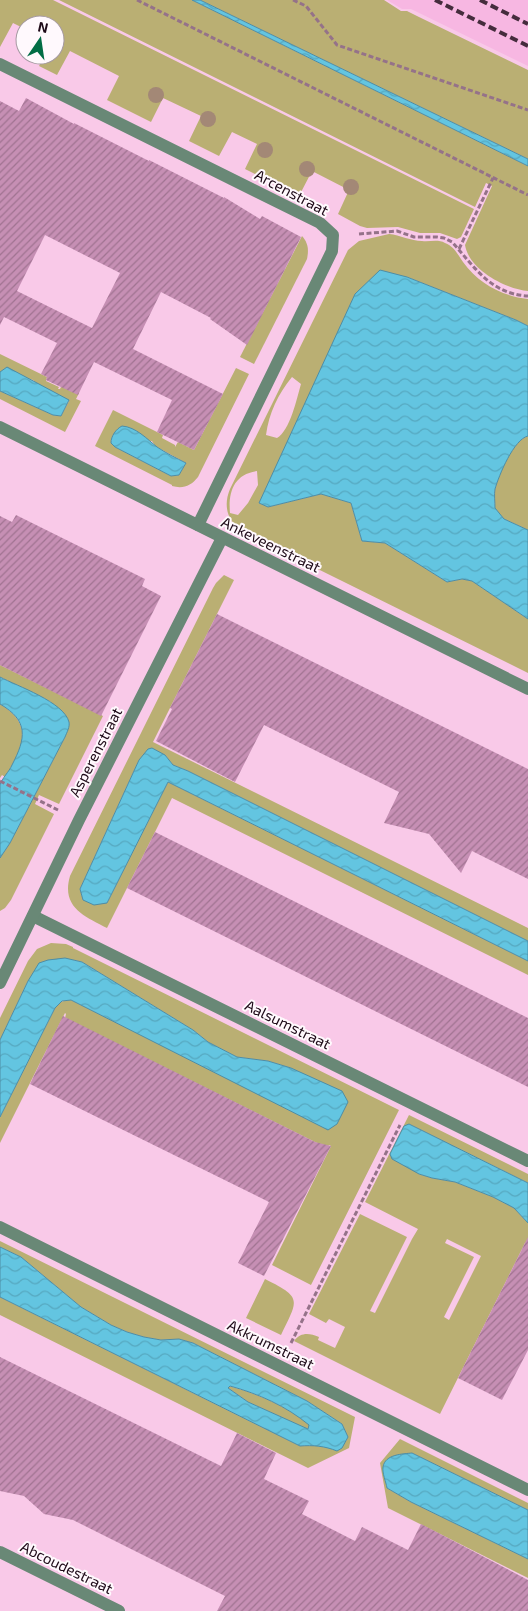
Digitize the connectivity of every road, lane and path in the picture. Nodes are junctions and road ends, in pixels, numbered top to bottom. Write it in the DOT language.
graph roads {
  1 [pos="137,0"];
  2 [pos="293,0"];
  3 [pos="0,64"];
  4 [pos="528,110"];
  5 [pos="492,178"];
  6 [pos="528,196"];
  7 [pos="333,235"];
  8 [pos="459,249"];
  9 [pos="528,296"];
  10 [pos="0,427"];
  11 [pos="198,525"];
  12 [pos="222,538"];
  13 [pos="528,689"];
  14 [pos="0,781"];
  15 [pos="37,800"];
  16 [pos="33,916"];
  17 [pos="5,960"];
  18 [pos="0,983"];
  19 [pos="411,1103"];
  20 [pos="528,1161"];
  21 [pos="0,1227"];
  22 [pos="280,1366"];
  23 [pos="528,1490"];
  24 [pos="0,1552"];
  25 [pos="120,1611"];
  1 -- 5 [label="path"];
  2 -- 4 [label="path"];
  3 -- 7 [label="street, Arcenstraat"];
  5 -- 6 [label="path"];
  5 -- 8 [label="path"];
  7 -- 8 [label="path"];
  7 -- 11 [label="street, Arcenstraat"];
  8 -- 9 [label="path"];
  10 -- 11 [label="street, Ankeveenstraat"];
  11 -- 12 [label="street, Ankeveenstraat"];
  12 -- 13 [label="street, Ankeveenstraat"];
  12 -- 16 [label="street, Asperenstraat"];
  14 -- 15 [label="path"];
  16 -- 17 [label="street, Asperenstraat"];
  16 -- 19 [label="street, Aalsumstraat"];
  17 -- 18 [label="street, Asperenstraat"];
  19 -- 20 [label="street, Aalsumstraat"];
  19 -- 22 [label="path"];
  21 -- 22 [label="street, Akkrumstraat"];
  22 -- 23 [label="street, Akkrumstraat"];
  24 -- 25 [label="street, Abcoudestraat"];
}
